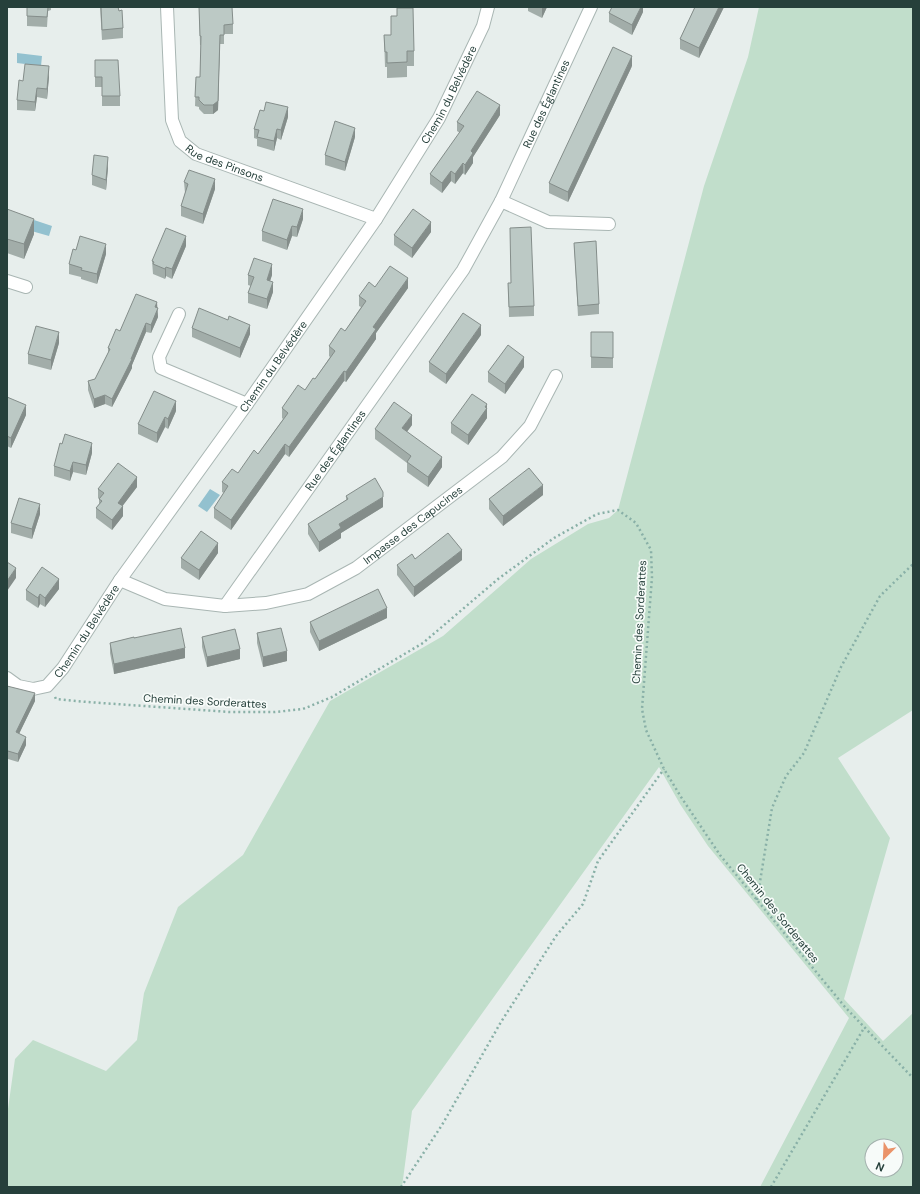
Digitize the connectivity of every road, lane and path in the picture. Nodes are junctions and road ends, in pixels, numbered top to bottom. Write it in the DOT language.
graph roads {
  1 [pos="167,7"];
  2 [pos="488,7"];
  3 [pos="590,7"];
  4 [pos="501,201"];
  5 [pos="376,219"];
  6 [pos="610,224"];
  7 [pos="7,281"];
  8 [pos="26,287"];
  9 [pos="179,314"];
  10 [pos="556,376"];
  11 [pos="247,404"];
  12 [pos="913,564"];
  13 [pos="120,580"];
  14 [pos="224,606"];
  15 [pos="7,678"];
  16 [pos="47,686"];
  17 [pos="664,769"];
  18 [pos="757,900"];
  19 [pos="864,1028"];
  20 [pos="913,1078"];
  21 [pos="401,1187"];
  22 [pos="771,1187"];
  1 -- 5 [label="street, Rue des Pinsons"];
  2 -- 5 [label="street, Chemin du Belvédère"];
  3 -- 4 [label="street, Rue des Églantines"];
  4 -- 6 [label="street"];
  4 -- 14 [label="street, Rue des Églantines"];
  5 -- 11 [label="street, Chemin du Belvédère"];
  7 -- 8 [label="street"];
  9 -- 11 [label="street"];
  10 -- 14 [label="street, Impasse des Capucines"];
  11 -- 13 [label="street, Chemin du Belvédère"];
  12 -- 18 [label="path"];
  13 -- 14 [label="street"];
  13 -- 16 [label="street, Chemin du Belvédère"];
  15 -- 16 [label="street, Chemin du Belvédère"];
  16 -- 17 [label="path, Chemin des Sorderattes"];
  17 -- 18 [label="path, Chemin des Sorderattes"];
  17 -- 21 [label="path"];
  18 -- 19 [label="path, Chemin des Sorderattes"];
  19 -- 20 [label="path, Chemin des Sorderattes"];
  19 -- 22 [label="path"];
}
